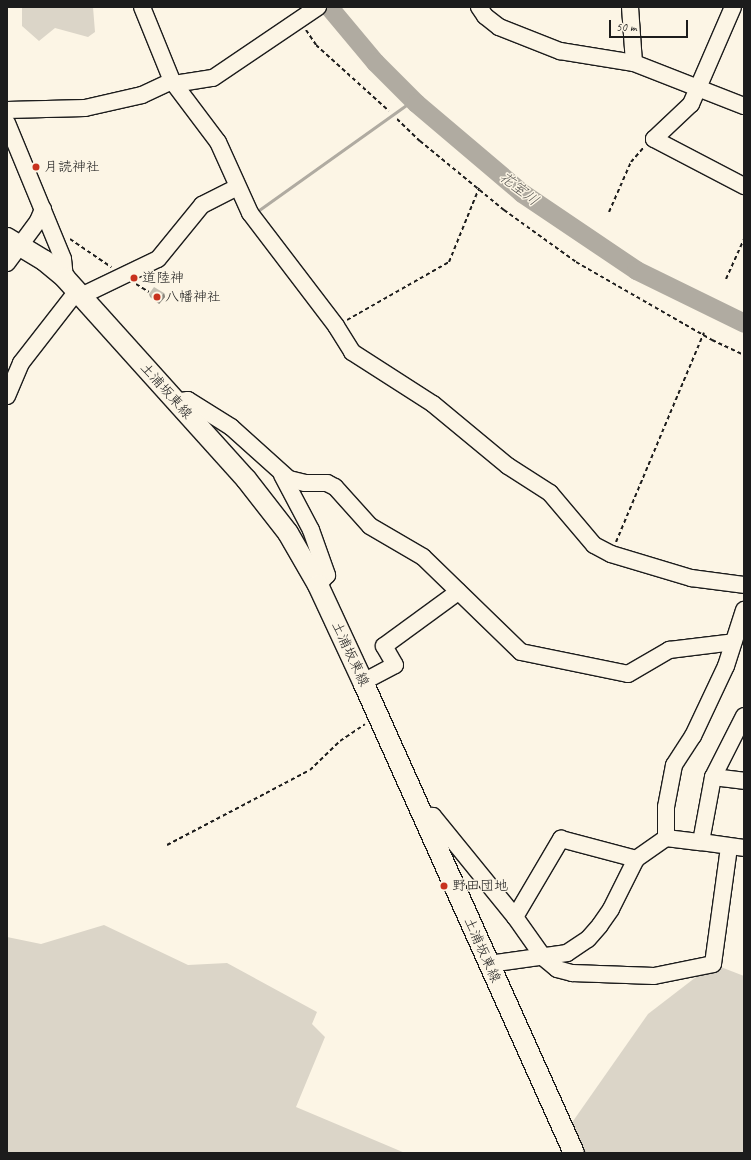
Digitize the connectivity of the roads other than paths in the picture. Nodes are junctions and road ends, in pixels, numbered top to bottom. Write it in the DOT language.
graph roads {
  1 [pos="142,7"];
  2 [pos="318,7"];
  3 [pos="479,7"];
  4 [pos="630,7"];
  5 [pos="733,7"];
  6 [pos="634,62"];
  7 [pos="173,82"];
  8 [pos="699,88"];
  9 [pos="744,106"];
  10 [pos="7,110"];
  11 [pos="7,123"];
  12 [pos="237,186"];
  13 [pos="744,186"];
  14 [pos="43,209"];
  15 [pos="13,241"];
  16 [pos="7,263"];
  17 [pos="74,288"];
  18 [pos="7,396"];
  19 [pos="175,402"];
  20 [pos="282,475"];
  21 [pos="318,585"];
  22 [pos="744,585"];
  23 [pos="458,592"];
  24 [pos="744,610"];
  25 [pos="734,642"];
  26 [pos="363,682"];
  27 [pos="744,717"];
  28 [pos="713,777"];
  29 [pos="744,781"];
  30 [pos="421,815"];
  31 [pos="666,838"];
  32 [pos="701,842"];
  33 [pos="737,847"];
  34 [pos="636,859"];
  35 [pos="515,917"];
  36 [pos="544,958"];
  37 [pos="489,964"];
  38 [pos="574,1153"];
  1 -- 7 [label="street"];
  2 -- 7 [label="street"];
  3 -- 6 [label="street"];
  4 -- 6 [label="street"];
  5 -- 8 [label="street"];
  6 -- 8 [label="street"];
  7 -- 10 [label="street"];
  7 -- 12 [label="street"];
  8 -- 9 [label="street"];
  8 -- 13 [label="street"];
  11 -- 14 [label="street"];
  12 -- 17 [label="street"];
  12 -- 22 [label="street"];
  14 -- 15 [label="street"];
  14 -- 17 [label="street"];
  15 -- 16 [label="street"];
  15 -- 17 [label="main road, 土浦坂東線"];
  17 -- 18 [label="street"];
  17 -- 19 [label="main road, 土浦坂東線"];
  19 -- 20 [label="street"];
  19 -- 21 [label="main road, 土浦坂東線"];
  20 -- 21 [label="street"];
  20 -- 23 [label="street"];
  21 -- 26 [label="main road, 土浦坂東線"];
  23 -- 25 [label="street"];
  23 -- 26 [label="street"];
  24 -- 25 [label="street"];
  25 -- 31 [label="street"];
  26 -- 30 [label="main road, 土浦坂東線"];
  27 -- 28 [label="street"];
  28 -- 29 [label="street"];
  28 -- 32 [label="street"];
  30 -- 35 [label="street"];
  30 -- 37 [label="main road, 土浦坂東線"];
  31 -- 32 [label="street"];
  31 -- 34 [label="street"];
  32 -- 33 [label="street"];
  33 -- 36 [label="street"];
  34 -- 35 [label="street"];
  34 -- 36 [label="street"];
  35 -- 36 [label="street"];
  36 -- 37 [label="street"];
  37 -- 38 [label="main road, 土浦坂東線"];
}
